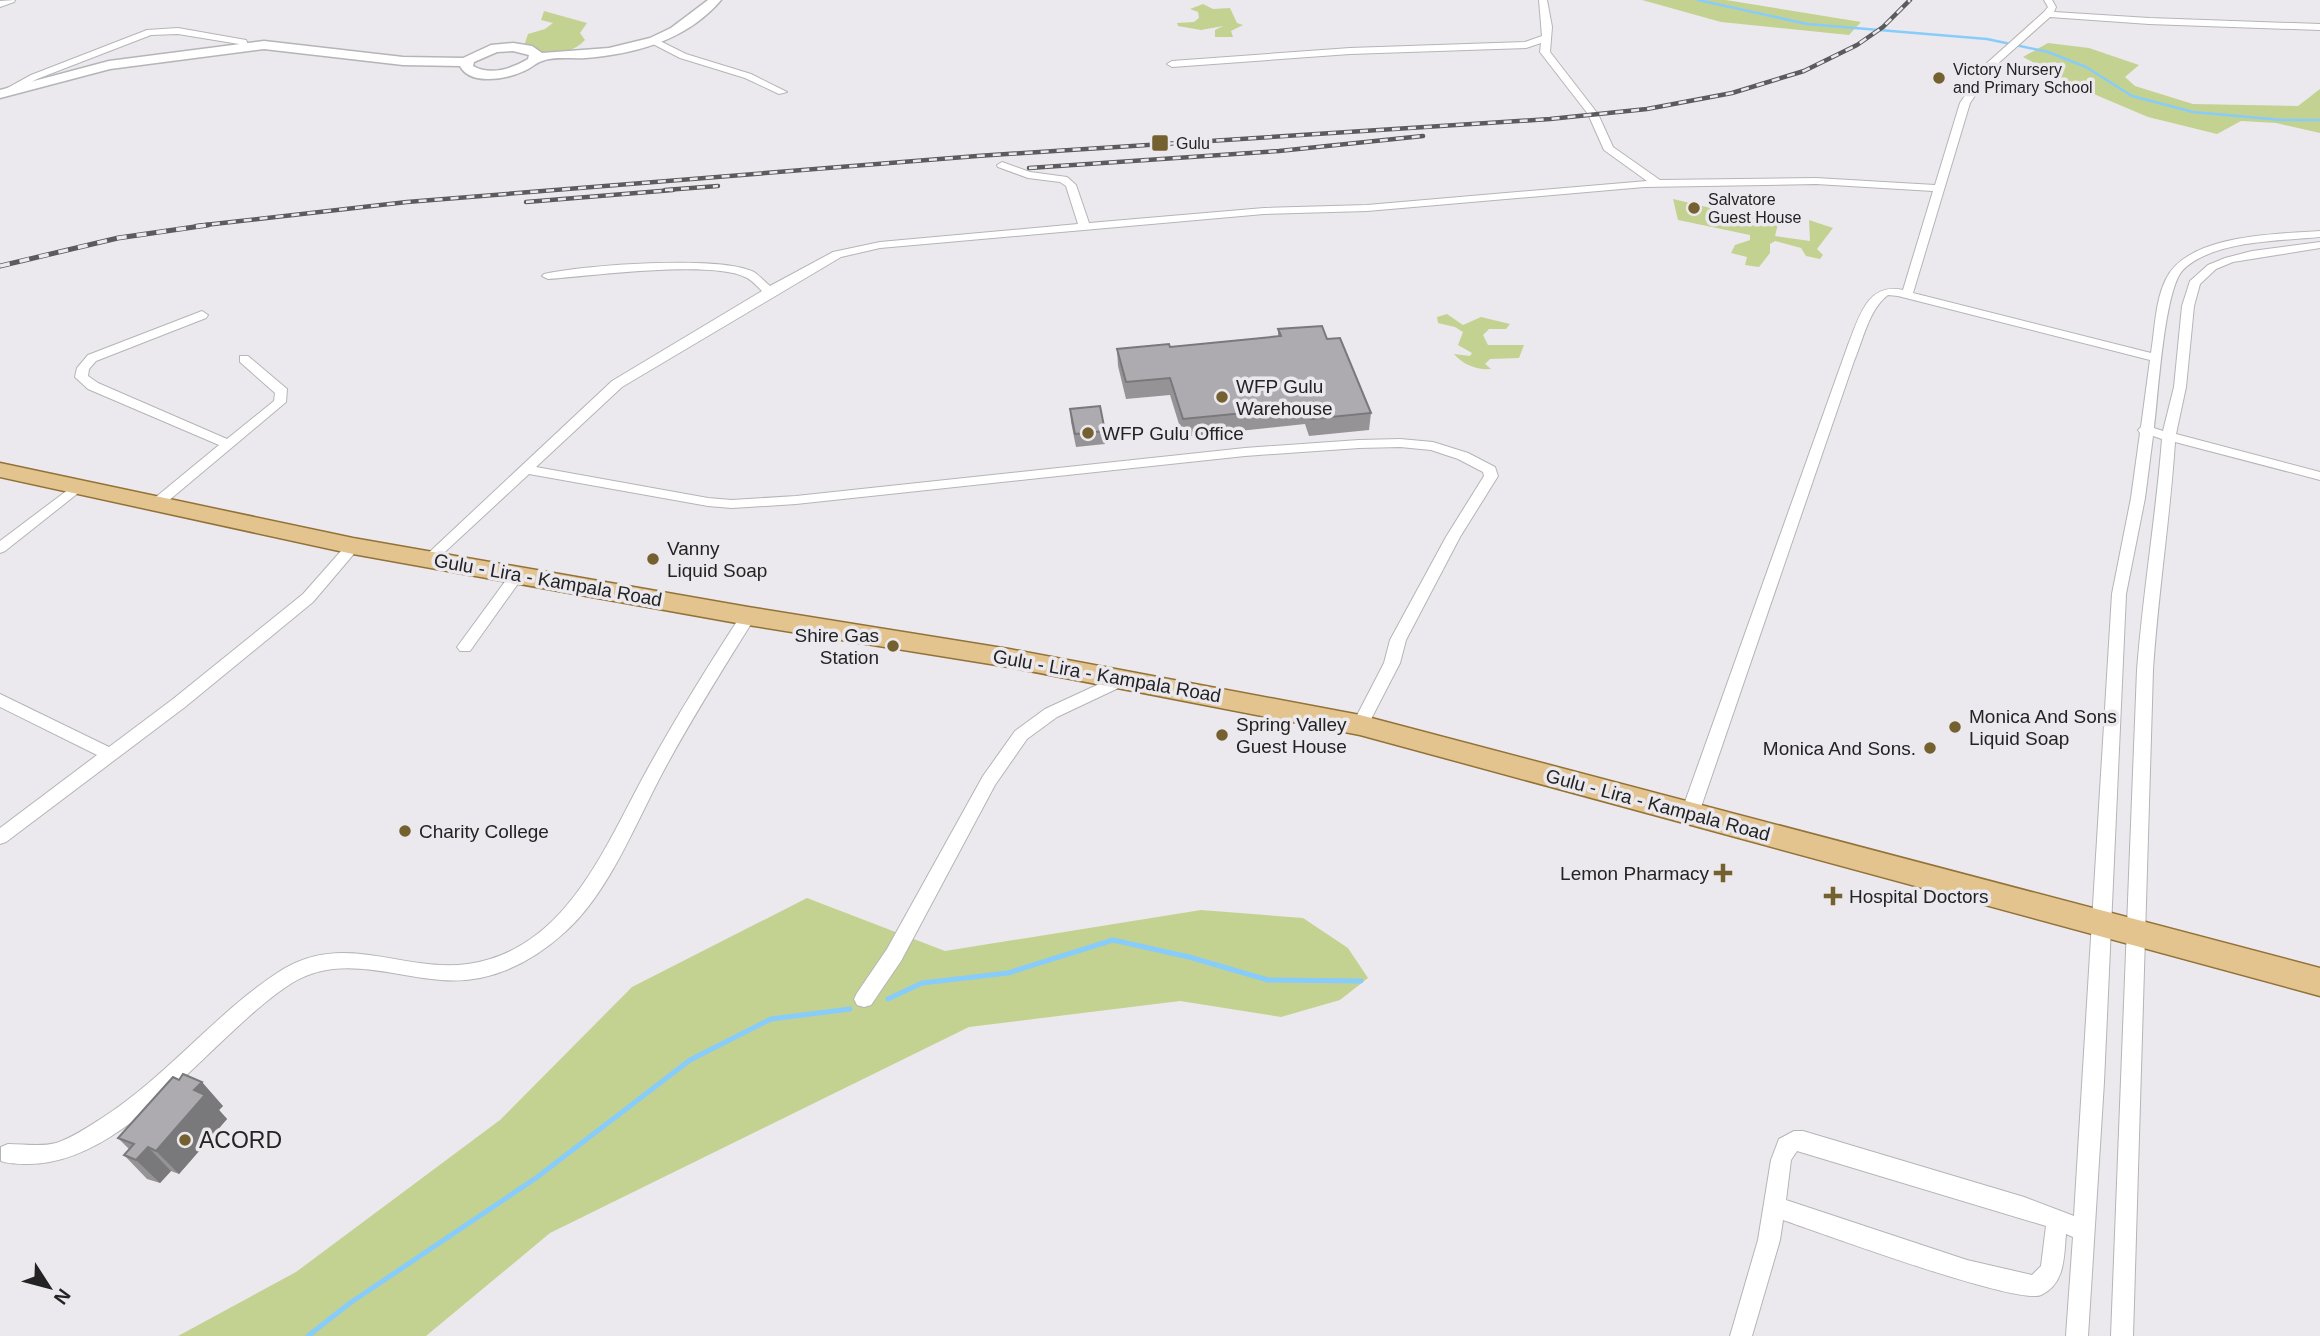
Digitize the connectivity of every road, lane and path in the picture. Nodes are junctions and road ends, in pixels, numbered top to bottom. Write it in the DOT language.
graph roads {
  1 [pos="10,0"];
  2 [pos="715,0"];
  3 [pos="1543,0"];
  4 [pos="0,4"];
  5 [pos="2049,7"];
  6 [pos="2320,27"];
  7 [pos="1545,38"];
  8 [pos="654,41"];
  9 [pos="1526,45"];
  10 [pos="244,47"];
  11 [pos="1545,52"];
  12 [pos="535,57"];
  13 [pos="467,62"];
  14 [pos="1172,64"];
  15 [pos="782,92"];
  16 [pos="4,93"];
  17 [pos="1002,165"];
  18 [pos="1659,184"];
  19 [pos="1939,188"];
  20 [pos="1085,228"];
  21 [pos="2320,234"];
  22 [pos="2320,245"];
  23 [pos="548,276"];
  24 [pos="769,292"];
  25 [pos="1906,295"];
  26 [pos="202,316"];
  27 [pos="2156,358"];
  28 [pos="244,359"];
  29 [pos="2145,430"];
  30 [pos="2169,435"];
  31 [pos="229,445"];
  32 [pos="525,469"];
  33 [pos="0,470"];
  34 [pos="2320,476"];
  35 [pos="77,487"];
  36 [pos="156,505"];
  37 [pos="353,546"];
  38 [pos="0,548"];
  39 [pos="429,559"];
  40 [pos="517,575"];
  41 [pos="748,616"];
  42 [pos="465,647"];
  43 [pos="1123,679"];
  44 [pos="0,700"];
  45 [pos="1360,725"];
  46 [pos="110,755"];
  47 [pos="1690,813"];
  48 [pos="0,837"];
  49 [pos="2102,925"];
  50 [pos="2136,934"];
  51 [pos="2320,982"];
  52 [pos="864,999"];
  53 [pos="8,1154"];
  54 [pos="1773,1206"];
  55 [pos="2057,1220"];
  56 [pos="2085,1231"];
  57 [pos="1741,1336"];
  58 [pos="2077,1336"];
  59 [pos="2122,1336"];
  1 -- 4 [label="street"];
  2 -- 8 [label="street"];
  3 -- 7 [label="street"];
  5 -- 6 [label="street"];
  5 -- 19 [label="street"];
  7 -- 9 [label="street"];
  7 -- 11 [label="street"];
  8 -- 12 [label="street"];
  8 -- 15 [label="street"];
  9 -- 11 [label="street"];
  9 -- 14 [label="street"];
  10 -- 13 [label="street"];
  10 -- 16 [label="street"];
  10 -- 16 [label="street"];
  11 -- 18 [label="street"];
  12 -- 13 [label="street"];
  12 -- 13 [label="street"];
  17 -- 20 [label="street"];
  18 -- 19 [label="street"];
  18 -- 20 [label="street"];
  19 -- 25 [label="street"];
  20 -- 24 [label="street"];
  21 -- 27 [label="street"];
  22 -- 30 [label="street"];
  23 -- 24 [label="street"];
  24 -- 32 [label="street"];
  25 -- 27 [label="street"];
  25 -- 47 [label="street"];
  26 -- 31 [label="street"];
  27 -- 29 [label="street"];
  28 -- 31 [label="street"];
  29 -- 30 [label="street"];
  29 -- 49 [label="street"];
  30 -- 34 [label="street"];
  30 -- 50 [label="street"];
  31 -- 36 [label="street"];
  32 -- 39 [label="street"];
  32 -- 45 [label="street"];
  33 -- 35 [label="main road, Gulu - Lira - Kampala Road"];
  35 -- 36 [label="main road, Gulu - Lira - Kampala Road"];
  35 -- 38 [label="street"];
  36 -- 37 [label="main road, Gulu - Lira - Kampala Road"];
  37 -- 39 [label="main road, Gulu - Lira - Kampala Road"];
  37 -- 46 [label="street"];
  39 -- 40 [label="main road, Gulu - Lira - Kampala Road"];
  40 -- 41 [label="main road, Gulu - Lira - Kampala Road"];
  40 -- 42 [label="street"];
  41 -- 43 [label="main road, Gulu - Lira - Kampala Road"];
  41 -- 53 [label="street"];
  43 -- 45 [label="main road, Gulu - Lira - Kampala Road"];
  43 -- 52 [label="street"];
  44 -- 46 [label="street"];
  45 -- 47 [label="main road, Gulu - Lira - Kampala Road"];
  46 -- 48 [label="street"];
  47 -- 49 [label="main road, Gulu - Lira - Kampala Road"];
  49 -- 50 [label="main road, Gulu - Lira - Kampala Road"];
  49 -- 56 [label="street"];
  50 -- 51 [label="main road, Gulu - Lira - Kampala Road"];
  50 -- 59 [label="street"];
  54 -- 55 [label="street"];
  54 -- 55 [label="street"];
  54 -- 57 [label="street"];
  55 -- 56 [label="street"];
  56 -- 58 [label="street"];
}
